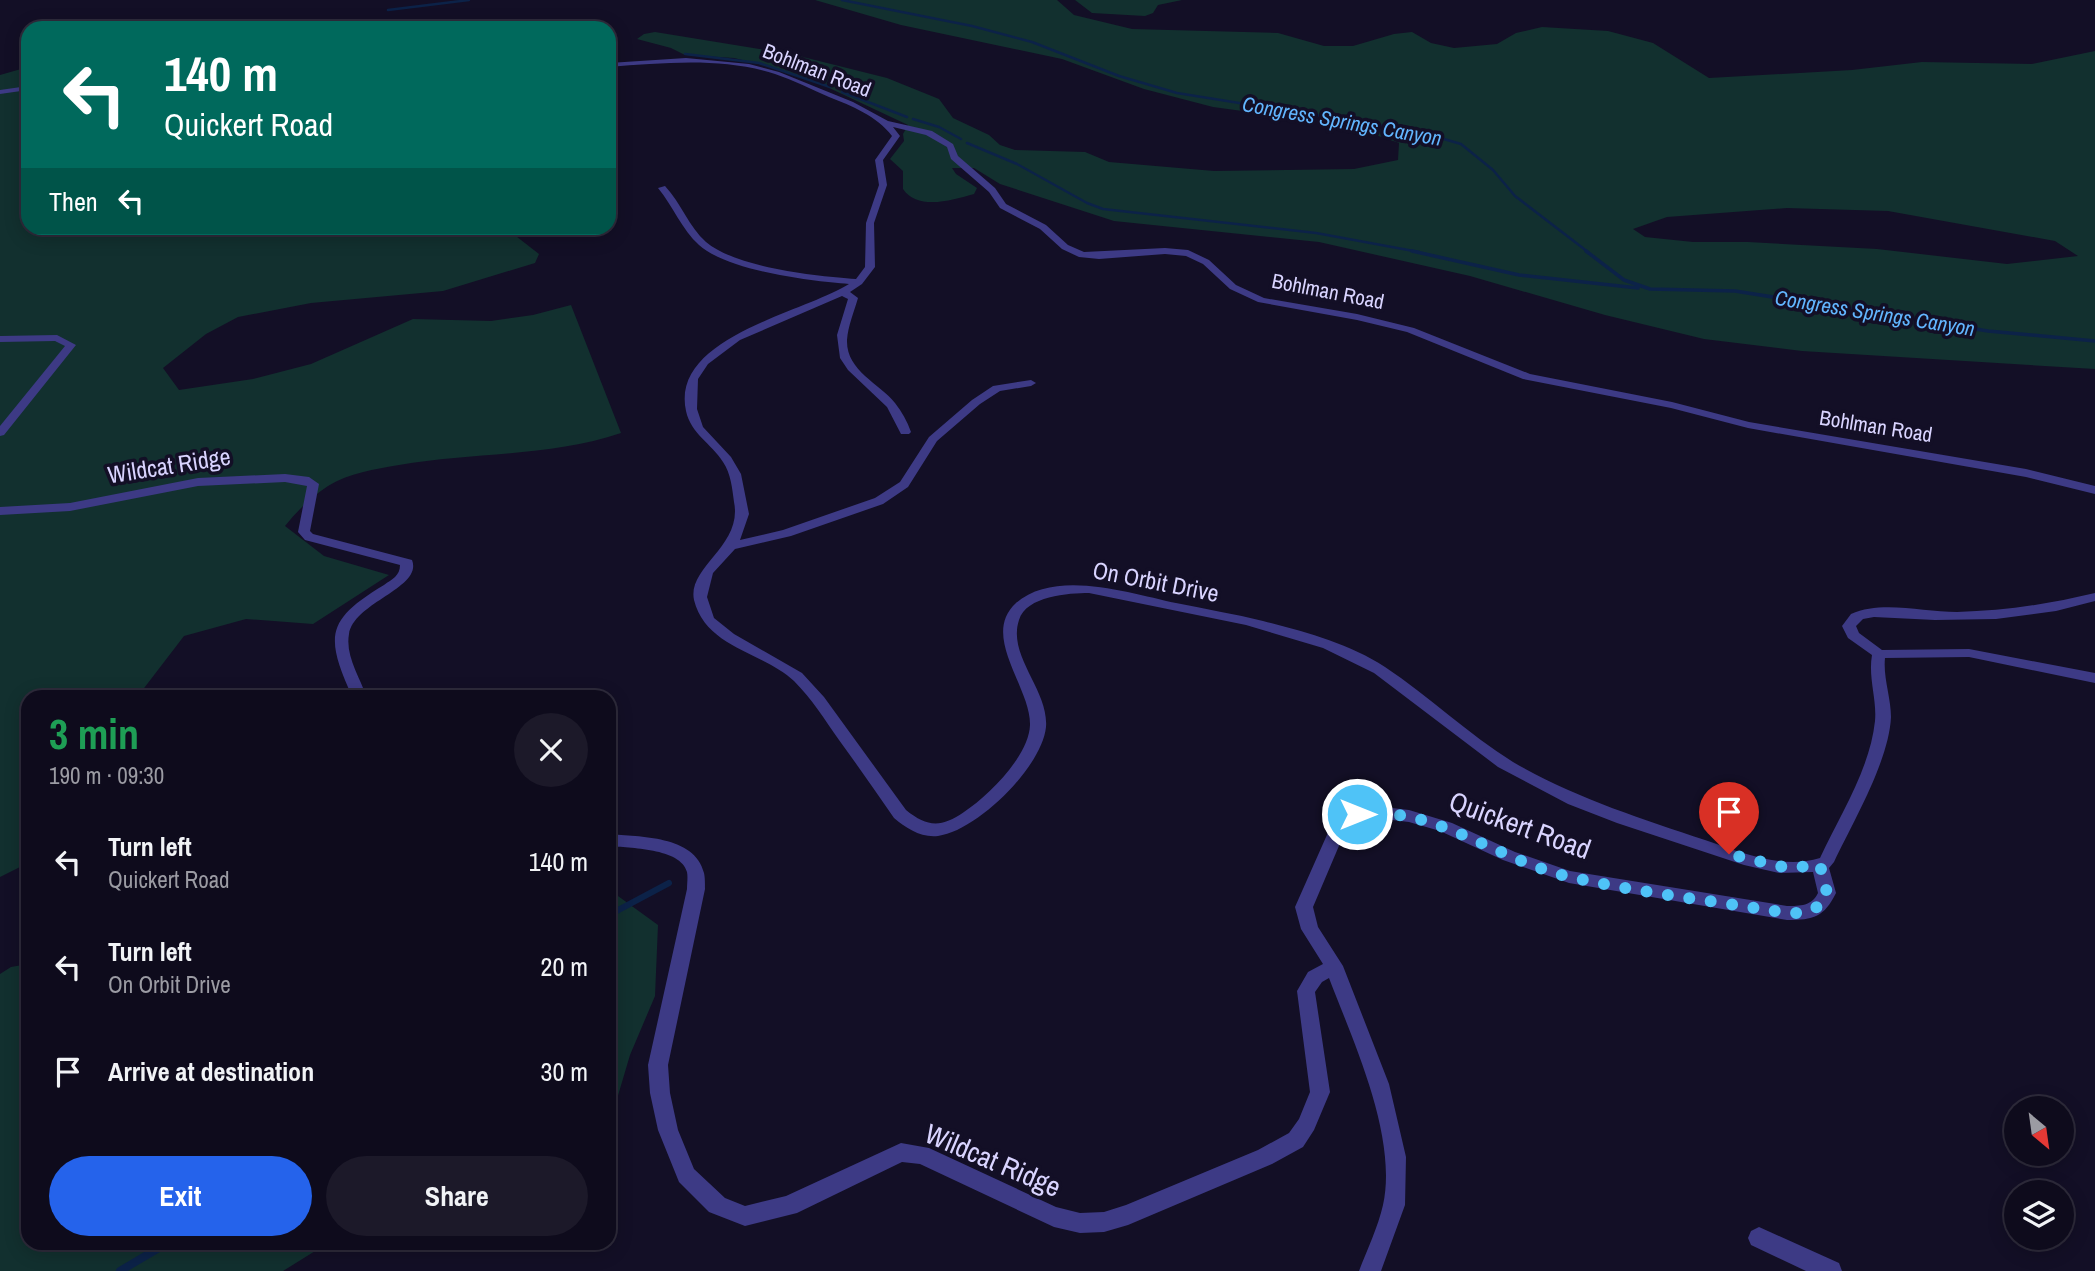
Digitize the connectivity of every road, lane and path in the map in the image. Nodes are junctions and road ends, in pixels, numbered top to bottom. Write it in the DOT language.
graph roads {
  1 [pos="616,65"];
  2 [pos="21,89"];
  3 [pos="0,92"];
  4 [pos="886,123"];
  5 [pos="662,188"];
  6 [pos="859,282"];
  7 [pos="844,292"];
  8 [pos="0,339"];
  9 [pos="1031,383"];
  10 [pos="905,432"];
  11 [pos="0,433"];
  12 [pos="2095,490"];
  13 [pos="0,512"];
  14 [pos="731,546"];
  15 [pos="2095,597"];
  16 [pos="1879,654"];
  17 [pos="2095,678"];
  18 [pos="356,690"];
  19 [pos="616,841"];
  20 [pos="1820,865"];
  21 [pos="1334,966"];
  22 [pos="1759,1238"];
  23 [pos="1370,1271"];
  24 [pos="1831,1271"];
  1 -- 4 [label="street, Bohlman Road"];
  2 -- 3 [label="street"];
  4 -- 6 [label="street"];
  4 -- 12 [label="street, Bohlman Road"];
  5 -- 6 [label="street"];
  6 -- 7 [label="street, On Orbit Drive"];
  7 -- 10 [label="street"];
  7 -- 14 [label="street, On Orbit Drive"];
  8 -- 11 [label="street"];
  9 -- 14 [label="street"];
  13 -- 18 [label="street, Wildcat Ridge"];
  14 -- 20 [label="street, On Orbit Drive"];
  15 -- 16 [label="street"];
  16 -- 17 [label="street"];
  16 -- 20 [label="street"];
  19 -- 21 [label="street, Wildcat Ridge"];
  20 -- 21 [label="street, Quickert Road"];
  21 -- 23 [label="street, Quickert Road"];
  22 -- 24 [label="street"];
}
